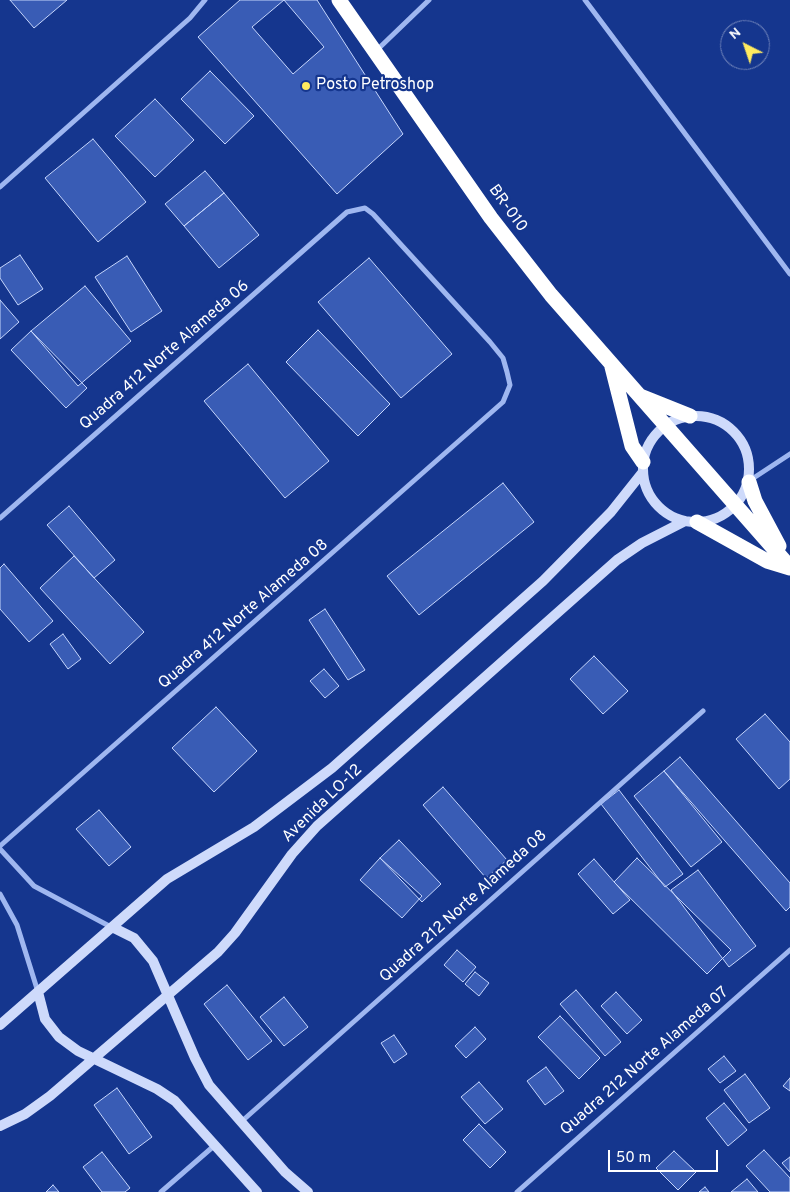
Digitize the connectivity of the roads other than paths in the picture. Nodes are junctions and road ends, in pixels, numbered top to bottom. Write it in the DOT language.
graph roads {
  1 [pos="205,0"];
  2 [pos="339,0"];
  3 [pos="429,0"];
  4 [pos="585,0"];
  5 [pos="376,51"];
  6 [pos="0,187"];
  7 [pos="347,212"];
  8 [pos="790,274"];
  9 [pos="611,363"];
  10 [pos="639,395"];
  11 [pos="690,416"];
  12 [pos="666,425"];
  13 [pos="790,454"];
  14 [pos="642,468"];
  15 [pos="749,482"];
  16 [pos="735,505"];
  17 [pos="0,518"];
  18 [pos="691,522"];
  19 [pos="788,565"];
  20 [pos="702,711"];
  21 [pos="0,848"];
  22 [pos="0,894"];
  23 [pos="112,927"];
  24 [pos="790,950"];
  25 [pos="38,992"];
  26 [pos="167,996"];
  27 [pos="0,1025"];
  28 [pos="95,1058"];
  29 [pos="241,1122"];
  30 [pos="0,1126"];
  31 [pos="215,1144"];
  32 [pos="162,1192"];
  33 [pos="257,1192"];
  34 [pos="308,1192"];
  35 [pos="517,1192"];
  1 -- 6 [label="street"];
  2 -- 5 [label="highway, BR-010 / BR-010"];
  3 -- 5 [label="street"];
  4 -- 8 [label="street"];
  5 -- 9 [label="highway, BR-010 / BR-010"];
  7 -- 17 [label="street, Quadra 412 Norte Alameda 06"];
  7 -- 21 [label="street, Quadra 412 Norte Alameda 08"];
  9 -- 10 [label="highway, BR-010 / BR-010"];
  9 -- 14 [label="highway"];
  10 -- 11 [label="highway"];
  10 -- 12 [label="highway, BR-010 / BR-010"];
  11 -- 12 [label="street"];
  11 -- 15 [label="street"];
  12 -- 14 [label="street, Avenida LO-12"];
  12 -- 16 [label="highway, BR-010"];
  13 -- 15 [label="street"];
  14 -- 18 [label="street"];
  14 -- 23 [label="street, Avenida LO-12"];
  15 -- 16 [label="street"];
  15 -- 19 [label="highway"];
  16 -- 18 [label="street, Avenida LO-12"];
  16 -- 19 [label="highway, BR-010"];
  18 -- 19 [label="highway"];
  18 -- 26 [label="street, Avenida LO-12"];
  20 -- 29 [label="street, Quadra 212 Norte Alameda 08"];
  21 -- 23 [label="street"];
  22 -- 25 [label="street"];
  23 -- 25 [label="street, Avenida LO-12"];
  23 -- 26 [label="street"];
  24 -- 35 [label="street, Quadra 212 Norte Alameda 07"];
  25 -- 27 [label="street, Avenida LO-12"];
  25 -- 28 [label="street"];
  26 -- 28 [label="street, Avenida LO-12"];
  26 -- 29 [label="street"];
  28 -- 30 [label="street, Avenida LO-12"];
  28 -- 31 [label="street"];
  29 -- 34 [label="street"];
  31 -- 32 [label="street"];
  31 -- 33 [label="street"];
}
